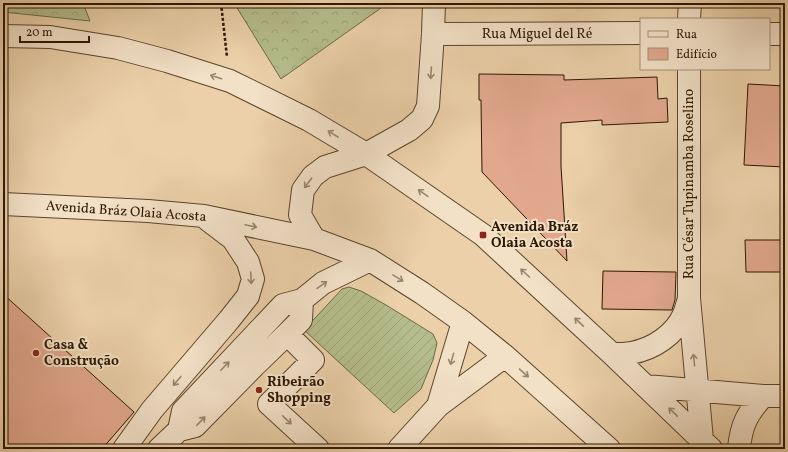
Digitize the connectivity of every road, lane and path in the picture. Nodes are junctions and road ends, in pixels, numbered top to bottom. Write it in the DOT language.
graph roads {
  1 [pos="221,3"];
  2 [pos="434,3"];
  3 [pos="690,3"];
  4 [pos="689,18"];
  5 [pos="640,33"];
  6 [pos="434,34"];
  7 [pos="770,34"];
  8 [pos="785,34"];
  9 [pos="3,36"];
  10 [pos="689,70"];
  11 [pos="230,81"];
  12 [pos="366,154"];
  13 [pos="3,204"];
  14 [pos="204,216"];
  15 [pos="314,239"];
  16 [pos="370,260"];
  17 [pos="689,298"];
  18 [pos="302,300"];
  19 [pos="463,322"];
  20 [pos="287,334"];
  21 [pos="612,354"];
  22 [pos="505,356"];
  23 [pos="646,386"];
  24 [pos="697,390"];
  25 [pos="763,396"];
  26 [pos="785,396"];
  27 [pos="438,406"];
  28 [pos="179,430"];
  29 [pos="706,445"];
  30 [pos="604,446"];
  31 [pos="124,449"];
  32 [pos="158,449"];
  33 [pos="318,449"];
  34 [pos="399,449"];
  35 [pos="739,449"];
  1 -- 11 [label="path"];
  2 -- 6 [label="street"];
  3 -- 4 [label="street"];
  5 -- 6 [label="street, Rua Miguel del Ré"];
  6 -- 12 [label="street, one-way"];
  7 -- 8 [label="street"];
  11 -- 9 [label="street, one-way"];
  10 -- 17 [label="street, Rua César Tupinamba Roselino"];
  12 -- 11 [label="street, one-way"];
  12 -- 15 [label="street, one-way"];
  21 -- 12 [label="street, one-way"];
  13 -- 14 [label="street, Avenida Bráz Olaia Acosta"];
  14 -- 15 [label="street, Avenida Bráz Olaia Acosta, one-way"];
  14 -- 31 [label="street, one-way"];
  15 -- 16 [label="street, Avenida Bráz Olaia Acosta"];
  18 -- 16 [label="street, one-way"];
  16 -- 19 [label="street, Avenida Bráz Olaia Acosta, one-way"];
  17 -- 21 [label="street, Rua César Tupinamba Roselino"];
  24 -- 17 [label="street, Rua César Tupinamba Roselino, one-way"];
  18 -- 20 [label="street"];
  28 -- 18 [label="street, one-way"];
  19 -- 22 [label="street, Avenida Bráz Olaia Acosta"];
  19 -- 27 [label="street, one-way"];
  28 -- 20 [label="street, one-way"];
  20 -- 33 [label="street, one-way"];
  21 -- 23 [label="street"];
  22 -- 27 [label="street"];
  22 -- 30 [label="street, Avenida Bráz Olaia Acosta, one-way"];
  23 -- 24 [label="street"];
  29 -- 23 [label="street, one-way"];
  24 -- 25 [label="street"];
  24 -- 29 [label="street, Rua César Tupinamba Roselino"];
  25 -- 26 [label="street"];
  25 -- 35 [label="street"];
  27 -- 34 [label="street"];
  28 -- 32 [label="street"];
}
